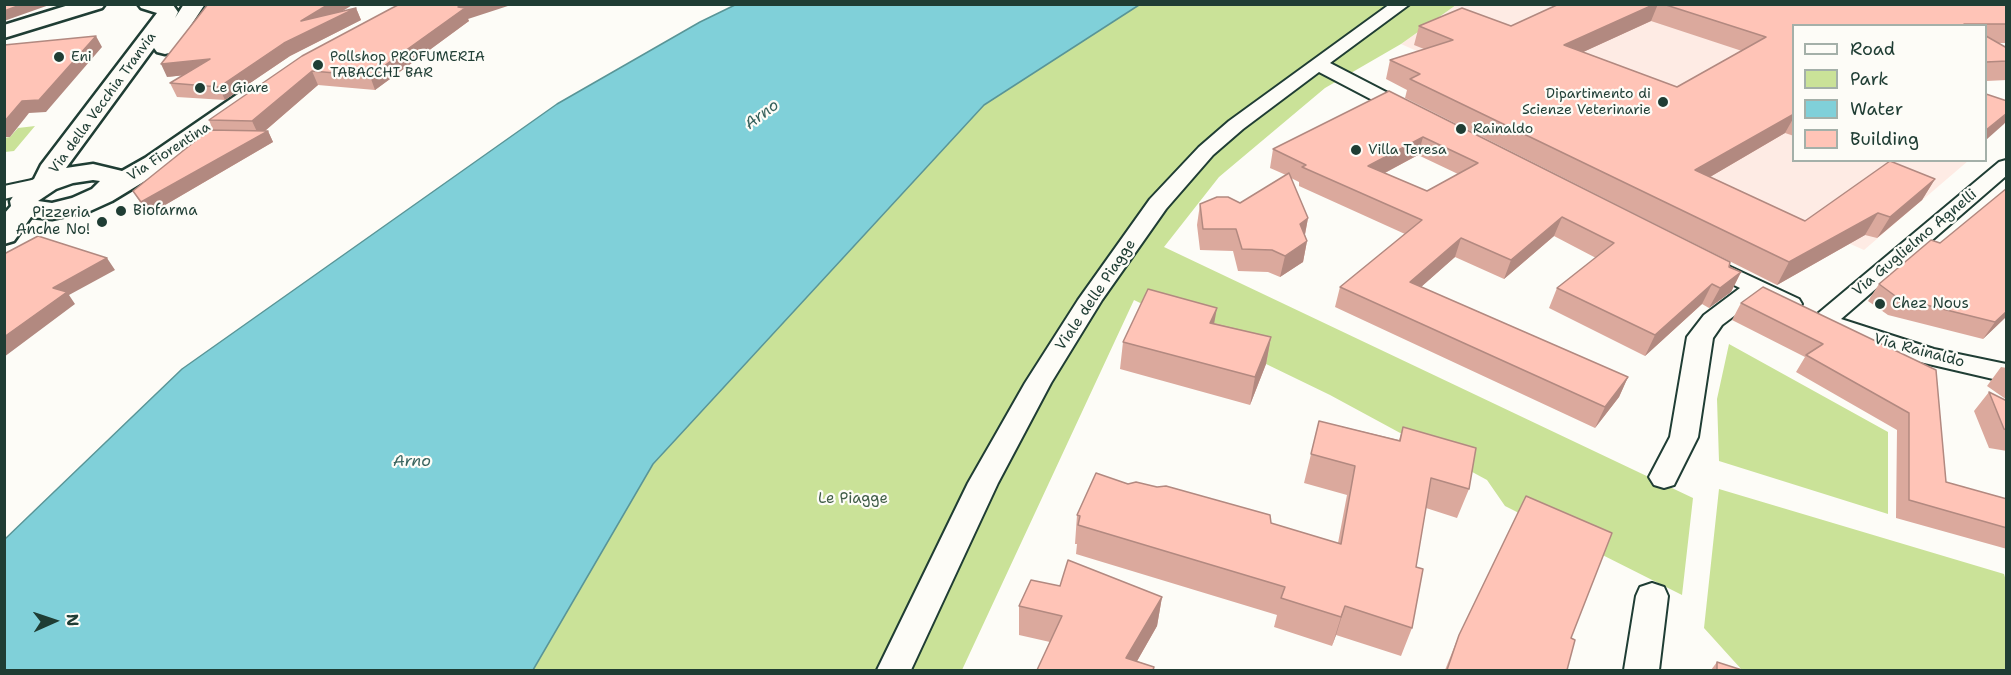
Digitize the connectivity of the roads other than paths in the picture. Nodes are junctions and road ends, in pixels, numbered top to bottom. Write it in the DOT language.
graph roads {
  1 [pos="95,4"];
  2 [pos="111,4"];
  3 [pos="148,4"];
  4 [pos="195,4"];
  5 [pos="1402,4"];
  6 [pos="73,11"];
  7 [pos="4,32"];
  8 [pos="1320,65"];
  9 [pos="264,87"];
  10 [pos="1428,121"];
  11 [pos="2007,166"];
  12 [pos="81,173"];
  13 [pos="46,183"];
  14 [pos="101,195"];
  15 [pos="11,202"];
  16 [pos="4,235"];
  17 [pos="4,256"];
  18 [pos="1692,256"];
  19 [pos="1756,288"];
  20 [pos="1824,321"];
  21 [pos="2007,374"];
  22 [pos="1664,477"];
  23 [pos="1652,596"];
  24 [pos="894,670"];
  25 [pos="1641,670"];
  1 -- 6 [label="main road"];
  2 -- 6 [label="main road"];
  3 -- 13 [label="main road, Via della Vecchia Tranvia"];
  4 -- 12 [label="main road, Via della Vecchia Tranvia"];
  5 -- 8 [label="street, Viale delle Piagge"];
  6 -- 7 [label="main road"];
  8 -- 10 [label="street"];
  8 -- 24 [label="street, Viale delle Piagge"];
  9 -- 14 [label="main road, Via Fiorentina"];
  11 -- 20 [label="street, Via Guglielmo Agnelli"];
  12 -- 13 [label="main road"];
  12 -- 14 [label="main road"];
  13 -- 15 [label="main road"];
  14 -- 15 [label="main road"];
  14 -- 17 [label="main road, Via Fiorentina"];
  15 -- 16 [label="main road"];
  18 -- 19 [label="street, Via Rainaldo"];
  19 -- 20 [label="street, Via Rainaldo"];
  19 -- 22 [label="street"];
  20 -- 21 [label="street, Via Rainaldo"];
  23 -- 25 [label="street"];
}
